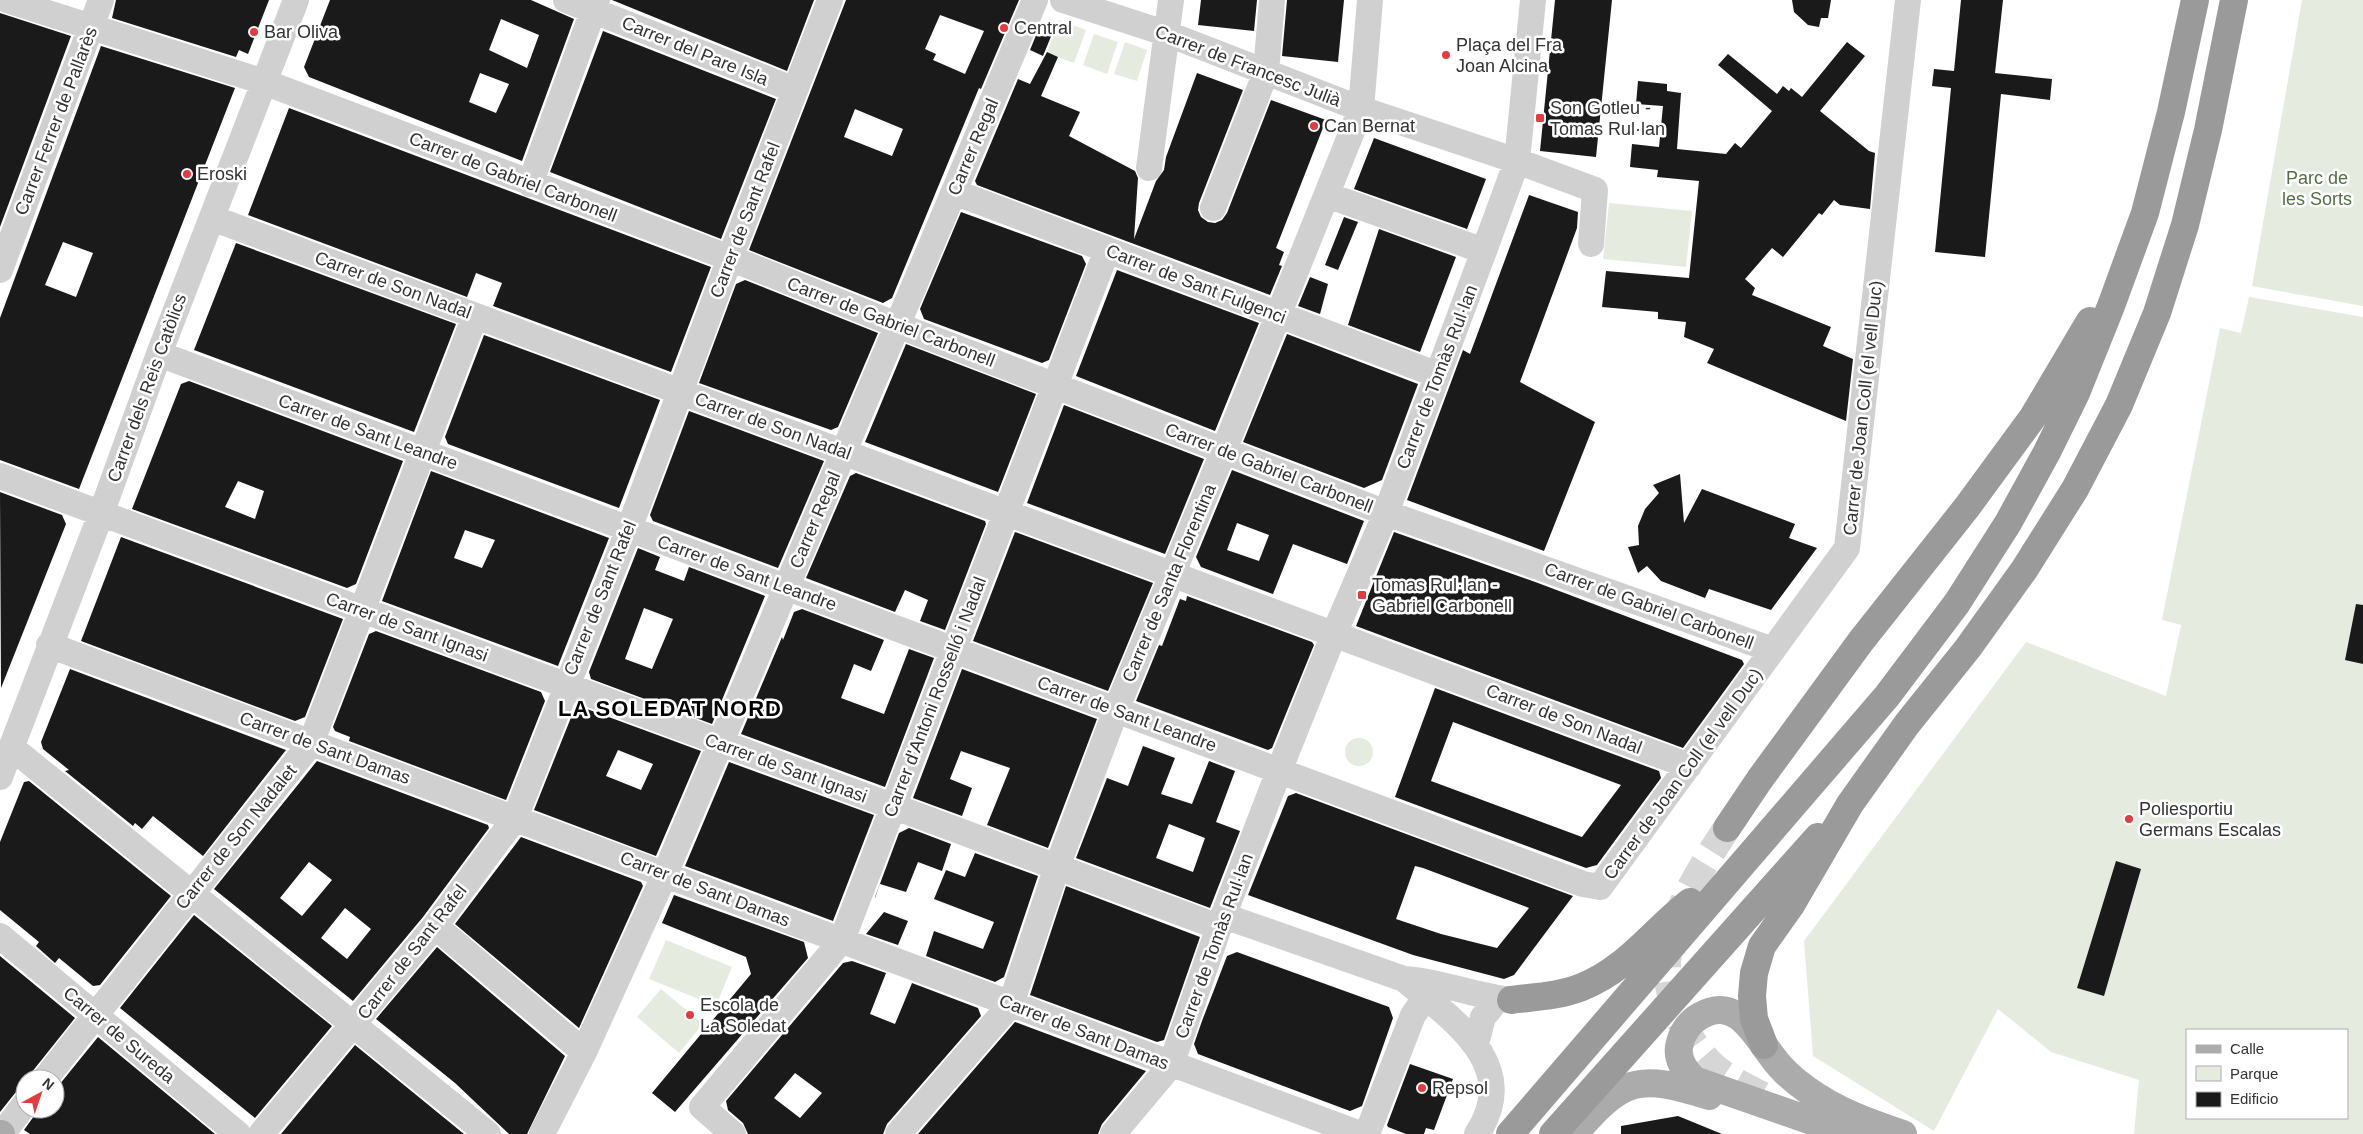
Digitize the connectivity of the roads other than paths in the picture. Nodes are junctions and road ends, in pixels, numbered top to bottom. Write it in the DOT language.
graph roads {
  1 [pos="7,0"];
  2 [pos="101,0"];
  3 [pos="296,0"];
  4 [pos="566,0"];
  5 [pos="830,0"];
  6 [pos="1035,0"];
  7 [pos="1063,0"];
  8 [pos="1171,0"];
  9 [pos="1272,0"];
  10 [pos="1370,0"];
  11 [pos="1533,0"];
  12 [pos="1908,0"];
  13 [pos="2195,0"];
  14 [pos="2234,0"];
  15 [pos="595,5"];
  16 [pos="91,26"];
  17 [pos="1168,34"];
  18 [pos="1266,72"];
  19 [pos="264,82"];
  20 [pos="795,90"];
  21 [pos="1361,109"];
  22 [pos="1518,161"];
  23 [pos="1149,168"];
  24 [pos="530,184"];
  25 [pos="954,192"];
  26 [pos="1327,195"];
  27 [pos="1213,208"];
  28 [pos="2145,213"];
  29 [pos="212,218"];
  30 [pos="6,232"];
  31 [pos="1591,244"];
  32 [pos="1107,250"];
  33 [pos="1484,251"];
  34 [pos="730,258"];
  35 [pos="0,270"];
  36 [pos="1278,315"];
  37 [pos="475,316"];
  38 [pos="897,325"];
  39 [pos="159,354"];
  40 [pos="1438,375"];
  41 [pos="1055,386"];
  42 [pos="680,391"];
  43 [pos="1224,450"];
  44 [pos="421,452"];
  45 [pos="844,452"];
  46 [pos="0,476"];
  47 [pos="1006,512"];
  48 [pos="1386,513"];
  49 [pos="100,514"];
  50 [pos="629,529"];
  51 [pos="1172,573"];
  52 [pos="786,587"];
  53 [pos="363,611"];
  54 [pos="1334,634"];
  55 [pos="49,645"];
  56 [pos="953,650"];
  57 [pos="1773,650"];
  58 [pos="565,686"];
  59 [pos="1116,710"];
  60 [pos="311,743"];
  61 [pos="720,744"];
  62 [pos="11,747"];
  63 [pos="1688,766"];
  64 [pos="1279,771"];
  65 [pos="0,776"];
  66 [pos="1850,804"];
  67 [pos="893,806"];
  68 [pos="1387,811"];
  69 [pos="515,818"];
  70 [pos="1727,828"];
  71 [pos="1769,831"];
  72 [pos="1056,867"];
  73 [pos="665,874"];
  74 [pos="191,893"];
  75 [pos="1695,898"];
  76 [pos="1747,917"];
  77 [pos="1222,921"];
  78 [pos="435,926"];
  79 [pos="0,936"];
  80 [pos="842,940"];
  81 [pos="1404,979"];
  82 [pos="1426,998"];
  83 [pos="1502,1002"];
  84 [pos="1011,1004"];
  85 [pos="95,1015"];
  86 [pos="354,1025"];
  87 [pos="1476,1044"];
  88 [pos="1764,1045"];
  89 [pos="584,1052"];
  90 [pos="1172,1065"];
  91 [pos="53,1069"];
  92 [pos="1597,1107"];
  93 [pos="15,1116"];
  94 [pos="1,1134"];
  95 [pos="238,1134"];
  96 [pos="261,1134"];
  97 [pos="488,1134"];
  98 [pos="542,1134"];
  99 [pos="733,1134"];
  100 [pos="898,1134"];
  101 [pos="1114,1134"];
  102 [pos="1360,1134"];
  103 [pos="1367,1134"];
  104 [pos="1477,1134"];
  105 [pos="1491,1134"];
  106 [pos="1510,1134"];
  107 [pos="1553,1134"];
  108 [pos="1574,1134"];
  109 [pos="1821,1134"];
  110 [pos="1848,1134"];
  111 [pos="1903,1134"];
  1 -- 16 [label="street, Carrer de Gabriel Carbonell"];
  2 -- 16 [label="street, Carrer Ferrer de Pallarès"];
  3 -- 19 [label="street, Carrer dels Reis Catòlics"];
  4 -- 15 [label="street, Carrer del Pare Isla"];
  5 -- 20 [label="street, Carrer de Sant Rafel"];
  6 -- 25 [label="street, Carrer Regal"];
  7 -- 17 [label="street, Carrer de Francesc Julià"];
  8 -- 17 [label="street"];
  9 -- 18 [label="street"];
  10 -- 21 [label="street, Carrer de Santa Florentina"];
  11 -- 22 [label="street, Carrer de Tomàs Rul·lan"];
  12 -- 57 [label="street, Carrer de Joan Coll (el vell Duc)"];
  13 -- 28 [label="highway"];
  14 -- 66 [label="highway"];
  15 -- 20 [label="street, Carrer del Pare Isla"];
  15 -- 24 [label="street"];
  16 -- 19 [label="street, Carrer de Gabriel Carbonell"];
  16 -- 30 [label="street, Carrer Ferrer de Pallarès"];
  17 -- 18 [label="street, Carrer de Francesc Julià"];
  17 -- 23 [label="street"];
  18 -- 21 [label="street, Carrer de Francesc Julià"];
  18 -- 27 [label="street"];
  19 -- 24 [label="street, Carrer de Gabriel Carbonell"];
  19 -- 29 [label="street, Carrer dels Reis Catòlics"];
  20 -- 34 [label="street, Carrer de Sant Rafel"];
  21 -- 22 [label="street, Carrer de Francesc Julià"];
  21 -- 26 [label="street, Carrer de Santa Florentina"];
  22 -- 31 [label="street"];
  22 -- 33 [label="street, Carrer de Tomàs Rul·lan"];
  24 -- 34 [label="street, Carrer de Gabriel Carbonell"];
  25 -- 32 [label="street, Carrer de Sant Fulgenci"];
  25 -- 38 [label="street, Carrer Regal"];
  26 -- 33 [label="street"];
  26 -- 36 [label="street, Carrer de Santa Florentina"];
  28 -- 70 [label="highway"];
  28 -- 71 [label="highway"];
  29 -- 37 [label="street, Carrer de Son Nadal"];
  29 -- 39 [label="street, Carrer dels Reis Catòlics"];
  30 -- 35 [label="street, Carrer Ferrer de Pallarès"];
  32 -- 36 [label="street, Carrer de Sant Fulgenci"];
  32 -- 41 [label="street, Carrer d'Antoni Rosselló i Nadal"];
  33 -- 40 [label="street, Carrer de Tomàs Rul·lan"];
  34 -- 38 [label="street, Carrer de Gabriel Carbonell"];
  34 -- 42 [label="street, Carrer de Sant Rafel"];
  36 -- 40 [label="street, Carrer de Sant Fulgenci"];
  36 -- 43 [label="street, Carrer de Santa Florentina"];
  37 -- 42 [label="street, Carrer de Son Nadal"];
  37 -- 44 [label="street, Carrer de Son Nadalet"];
  38 -- 41 [label="street, Carrer de Gabriel Carbonell"];
  38 -- 45 [label="street, Carrer Regal"];
  39 -- 44 [label="street, Carrer de Sant Leandre"];
  39 -- 49 [label="street, Carrer dels Reis Catòlics"];
  40 -- 48 [label="street, Carrer de Tomàs Rul·lan"];
  41 -- 43 [label="street, Carrer de Gabriel Carbonell"];
  41 -- 47 [label="street, Carrer d'Antoni Rosselló i Nadal"];
  42 -- 45 [label="street, Carrer de Son Nadal"];
  42 -- 50 [label="street, Carrer de Sant Rafel"];
  43 -- 48 [label="street, Carrer de Gabriel Carbonell"];
  43 -- 51 [label="street, Carrer de Santa Florentina"];
  44 -- 50 [label="street, Carrer de Sant Leandre"];
  44 -- 53 [label="street, Carrer de Son Nadalet"];
  45 -- 47 [label="street, Carrer de Son Nadal"];
  45 -- 52 [label="street, Carrer Regal"];
  46 -- 49 [label="street, Carrer de Sant Ignasi"];
  47 -- 51 [label="street, Carrer de Son Nadal"];
  47 -- 56 [label="street, Carrer d'Antoni Rosselló i Nadal"];
  48 -- 54 [label="street, Carrer de Tomàs Rul·lan"];
  48 -- 57 [label="street, Carrer de Gabriel Carbonell"];
  49 -- 53 [label="street, Carrer de Sant Ignasi"];
  49 -- 55 [label="street, Carrer dels Reis Catòlics"];
  50 -- 52 [label="street, Carrer de Sant Leandre"];
  50 -- 58 [label="street, Carrer de Sant Rafel"];
  51 -- 54 [label="street, Carrer de Son Nadal"];
  51 -- 59 [label="street, Carrer de Santa Florentina"];
  52 -- 56 [label="street, Carrer de Sant Leandre"];
  52 -- 61 [label="street, Carrer Regal"];
  53 -- 58 [label="street, Carrer de Sant Ignasi"];
  53 -- 60 [label="street, Carrer de Son Nadalet"];
  54 -- 63 [label="street, Carrer de Son Nadal"];
  54 -- 64 [label="street, Carrer de Tomàs Rul·lan"];
  55 -- 60 [label="street, Carrer de Sant Damas"];
  55 -- 62 [label="street, Carrer dels Reis Catòlics"];
  56 -- 59 [label="street, Carrer de Sant Leandre"];
  56 -- 67 [label="street, Carrer d'Antoni Rosselló i Nadal"];
  57 -- 63 [label="street, Carrer de Joan Coll (el vell Duc)"];
  58 -- 61 [label="street, Carrer de Sant Ignasi"];
  58 -- 69 [label="street, Carrer de Sant Rafel"];
  59 -- 64 [label="street, Carrer de Sant Leandre"];
  59 -- 72 [label="street, Carrer de Santa Florentina"];
  60 -- 69 [label="street, Carrer de Sant Damas"];
  60 -- 74 [label="street, Carrer de Son Nadalet"];
  61 -- 67 [label="street, Carrer de Sant Ignasi"];
  61 -- 73 [label="street, Carrer Regal"];
  62 -- 65 [label="street, Carrer dels Reis Catòlics"];
  62 -- 74 [label="street"];
  63 -- 68 [label="street, Carrer de Joan Coll (el vell Duc)"];
  64 -- 68 [label="street, Carrer de Sant Leandre"];
  64 -- 77 [label="street, Carrer de Tomàs Rul·lan"];
  66 -- 76 [label="highway"];
  66 -- 88 [label="highway"];
  67 -- 72 [label="street, Carrer de Sant Ignasi"];
  67 -- 80 [label="street, Carrer d'Antoni Rosselló i Nadal"];
  69 -- 73 [label="street, Carrer de Sant Damas"];
  69 -- 78 [label="street, Carrer de Sant Rafel"];
  71 -- 75 [label="highway"];
  71 -- 106 [label="highway"];
  72 -- 77 [label="street, Carrer de Sant Ignasi"];
  72 -- 84 [label="street, Carrer de Santa Florentina"];
  73 -- 80 [label="street, Carrer de Sant Damas"];
  73 -- 89 [label="street, Carrer Regal"];
  74 -- 85 [label="street, Carrer de Son Nadalet"];
  74 -- 86 [label="street"];
  75 -- 83 [label="highway"];
  75 -- 105 [label="highway"];
  76 -- 92 [label="highway"];
  76 -- 107 [label="highway"];
  77 -- 81 [label="street, Carrer de Sant Ignasi"];
  77 -- 90 [label="street, Carrer de Tomàs Rul·lan"];
  78 -- 86 [label="street, Carrer de Sant Rafel"];
  78 -- 89 [label="street"];
  79 -- 85 [label="street, Carrer de Sureda"];
  80 -- 84 [label="street, Carrer de Sant Damas"];
  80 -- 99 [label="street, Carrer d'Antoni Rosselló i Nadal"];
  81 -- 82 [label="street"];
  81 -- 83 [label="street"];
  82 -- 83 [label="street"];
  82 -- 87 [label="street"];
  82 -- 103 [label="street"];
  83 -- 87 [label="street"];
  84 -- 90 [label="street, Carrer de Sant Damas"];
  84 -- 100 [label="street, Carrer de Santa Florentina"];
  85 -- 91 [label="street, Carrer de Son Nadalet"];
  85 -- 95 [label="street, Carrer de Sureda"];
  86 -- 96 [label="street, Carrer de Sant Rafel"];
  86 -- 97 [label="street"];
  87 -- 104 [label="street"];
  88 -- 110 [label="main road"];
  88 -- 111 [label="main road"];
  89 -- 98 [label="street"];
  90 -- 101 [label="street, Carrer de Tomàs Rul·lan"];
  90 -- 102 [label="street, Carrer de Sant Damas"];
  92 -- 108 [label="main road"];
  92 -- 109 [label="main road"];
  93 -- 94 [label="street"];
}
